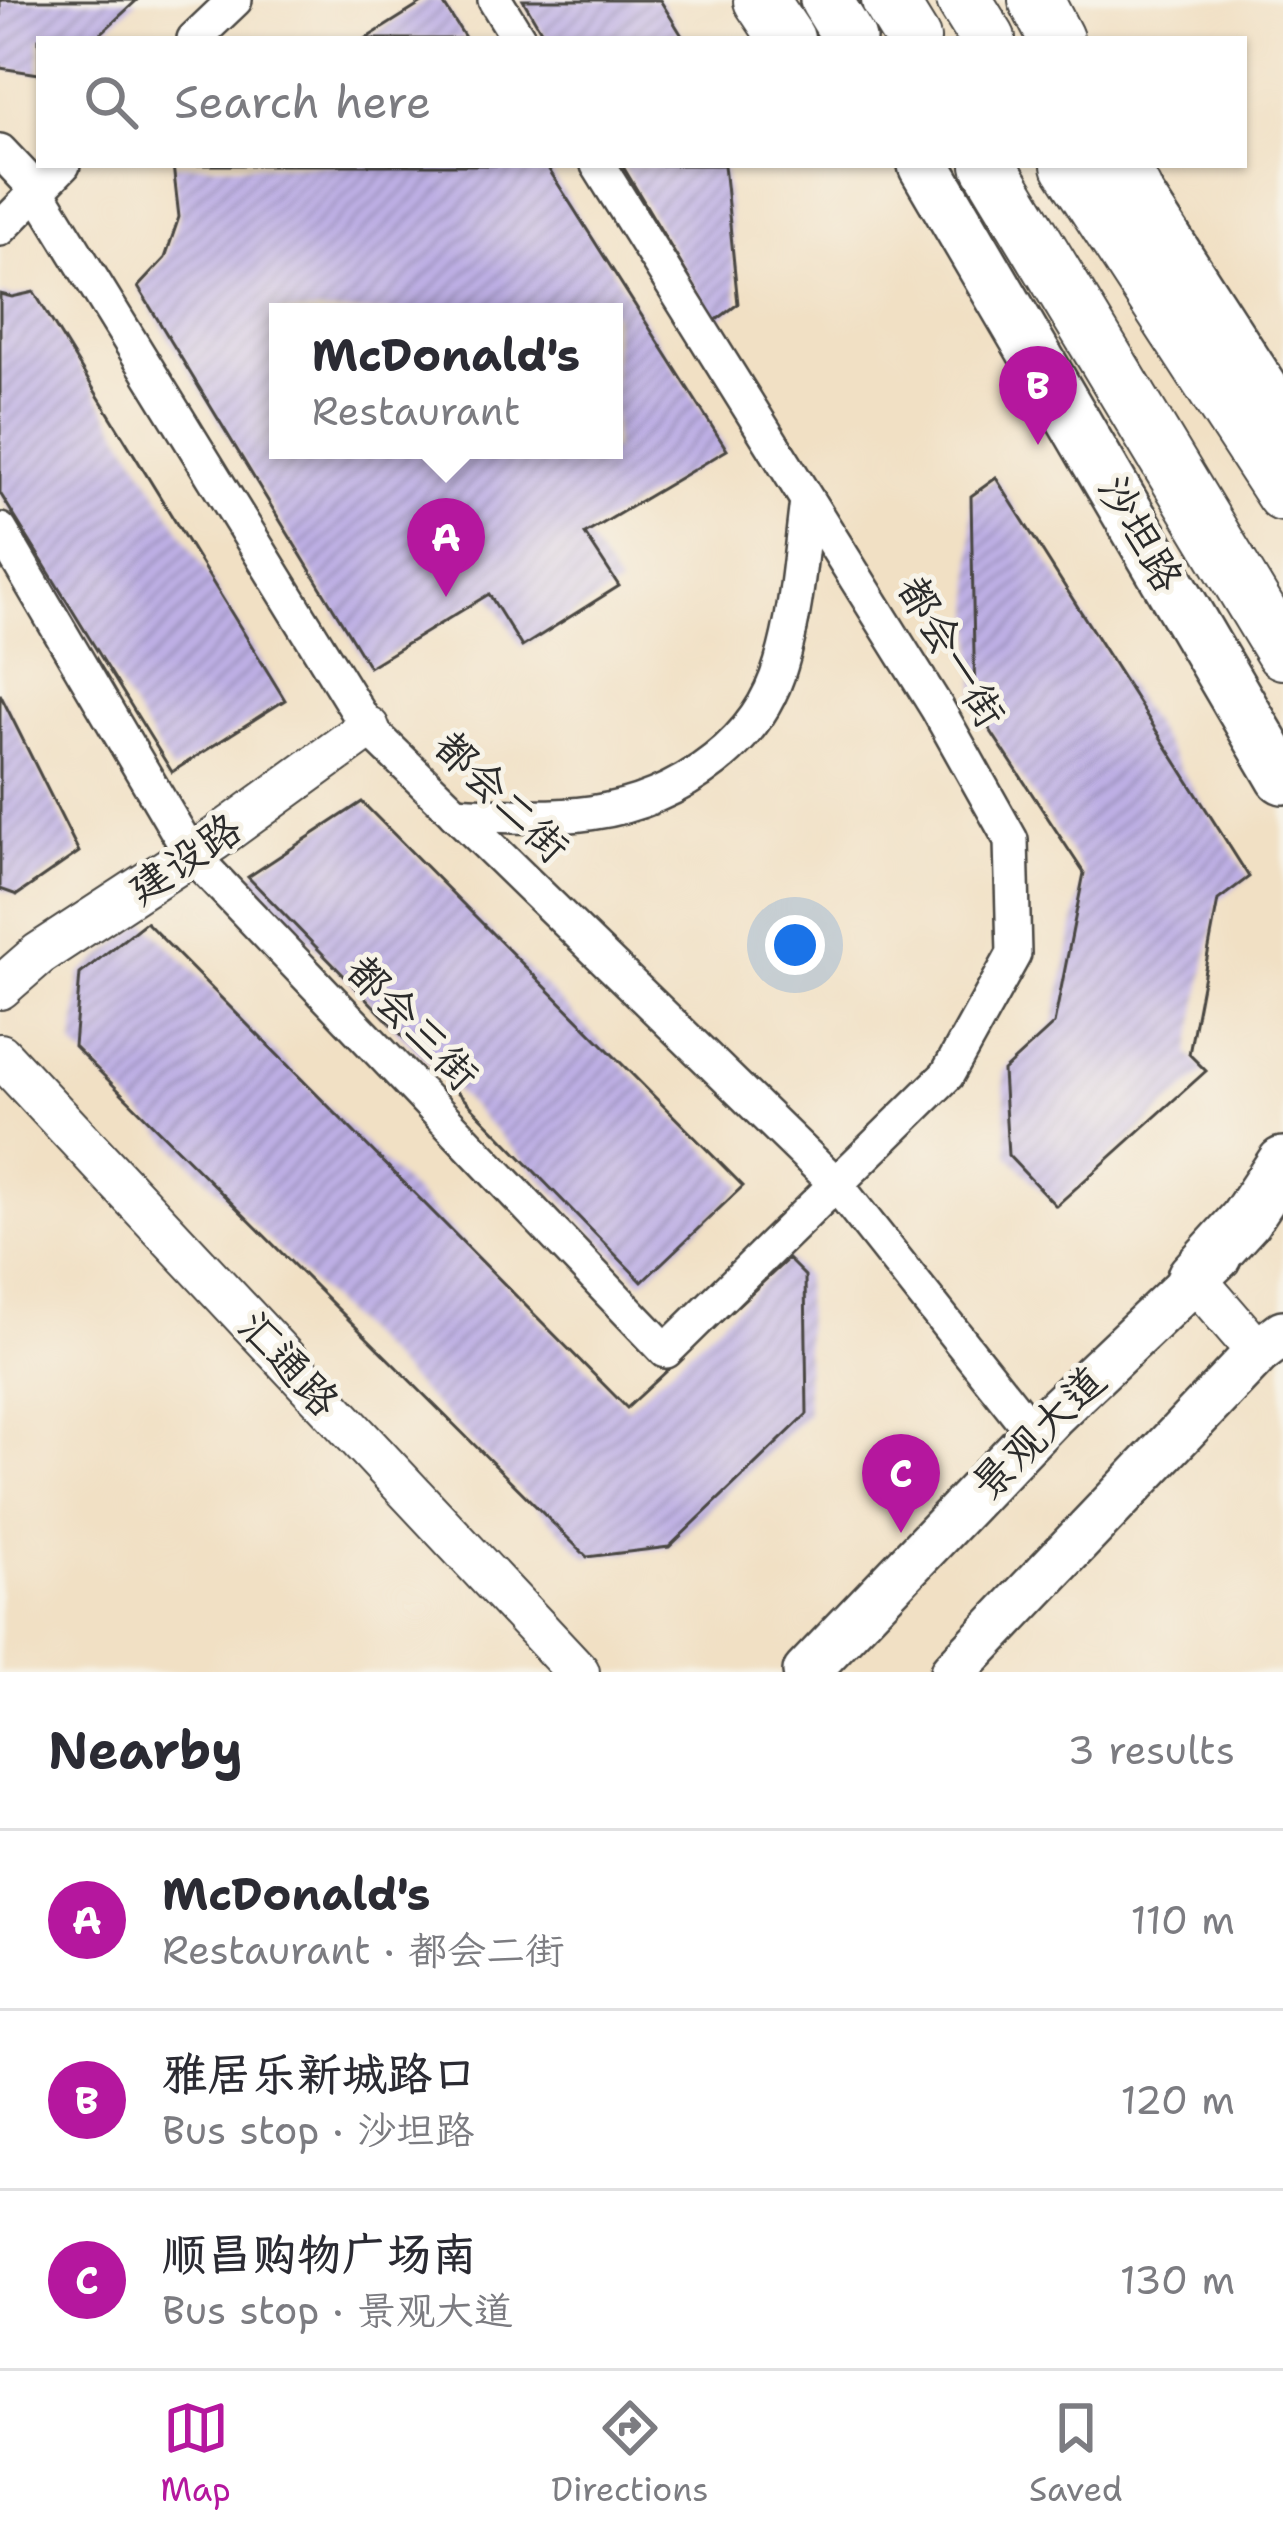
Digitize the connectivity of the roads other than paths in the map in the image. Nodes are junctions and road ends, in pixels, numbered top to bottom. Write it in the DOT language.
graph roads {
  1 [pos="235,0"];
  2 [pos="495,0"];
  3 [pos="761,0"];
  4 [pos="826,0"];
  5 [pos="889,0"];
  6 [pos="964,0"];
  7 [pos="1015,0"];
  8 [pos="1036,0"];
  9 [pos="197,36"];
  10 [pos="517,36"];
  11 [pos="785,36"];
  12 [pos="848,36"];
  13 [pos="911,36"];
  14 [pos="986,36"];
  15 [pos="1038,36"];
  16 [pos="1055,36"];
  17 [pos="0,151"];
  18 [pos="60,168"];
  19 [pos="600,168"];
  20 [pos="926,168"];
  21 [pos="991,168"];
  22 [pos="1071,168"];
  23 [pos="1125,174"];
  24 [pos="37,190"];
  25 [pos="0,230"];
  26 [pos="1283,421"];
  27 [pos="1283,494"];
  28 [pos="808,501"];
  29 [pos="0,530"];
  30 [pos="1283,652"];
  31 [pos="368,728"];
  32 [pos="1283,778"];
  33 [pos="455,813"];
  34 [pos="191,854"];
  35 [pos="0,988"];
  36 [pos="0,1054"];
  37 [pos="1283,1162"];
  38 [pos="835,1183"];
  39 [pos="1283,1205"];
  40 [pos="1193,1277"];
  41 [pos="1271,1343"];
  42 [pos="1034,1434"];
  43 [pos="578,1672"];
  44 [pos="806,1672"];
  45 [pos="953,1672"];
  1 -- 9 [label="street"];
  2 -- 10 [label="street"];
  3 -- 11 [label="highway"];
  4 -- 12 [label="main road"];
  5 -- 13 [label="highway"];
  6 -- 14 [label="highway"];
  7 -- 15 [label="main road"];
  8 -- 16 [label="highway"];
  17 -- 24 [label="street, 都会二街"];
  18 -- 24 [label="street"];
  19 -- 28 [label="street, 都会一街"];
  20 -- 32 [label="main road, 沙坦路"];
  21 -- 30 [label="highway"];
  22 -- 27 [label="highway"];
  23 -- 26 [label="main road"];
  24 -- 25 [label="street"];
  24 -- 31 [label="street, 都会二街"];
  28 -- 33 [label="street"];
  28 -- 38 [label="street, 都会一街"];
  29 -- 34 [label="street, 都会三街"];
  31 -- 33 [label="street, 都会二街"];
  31 -- 34 [label="street, 建设路"];
  33 -- 38 [label="street, 都会二街"];
  34 -- 35 [label="street, 建设路"];
  34 -- 38 [label="street, 都会三街"];
  36 -- 43 [label="street, 汇通路"];
  37 -- 40 [label="main road"];
  38 -- 42 [label="street, 都会二街"];
  39 -- 40 [label="main road, 景观大道"];
  40 -- 41 [label="street"];
  40 -- 42 [label="main road, 景观大道"];
  41 -- 45 [label="main road"];
  42 -- 44 [label="main road, 景观大道"];
}
